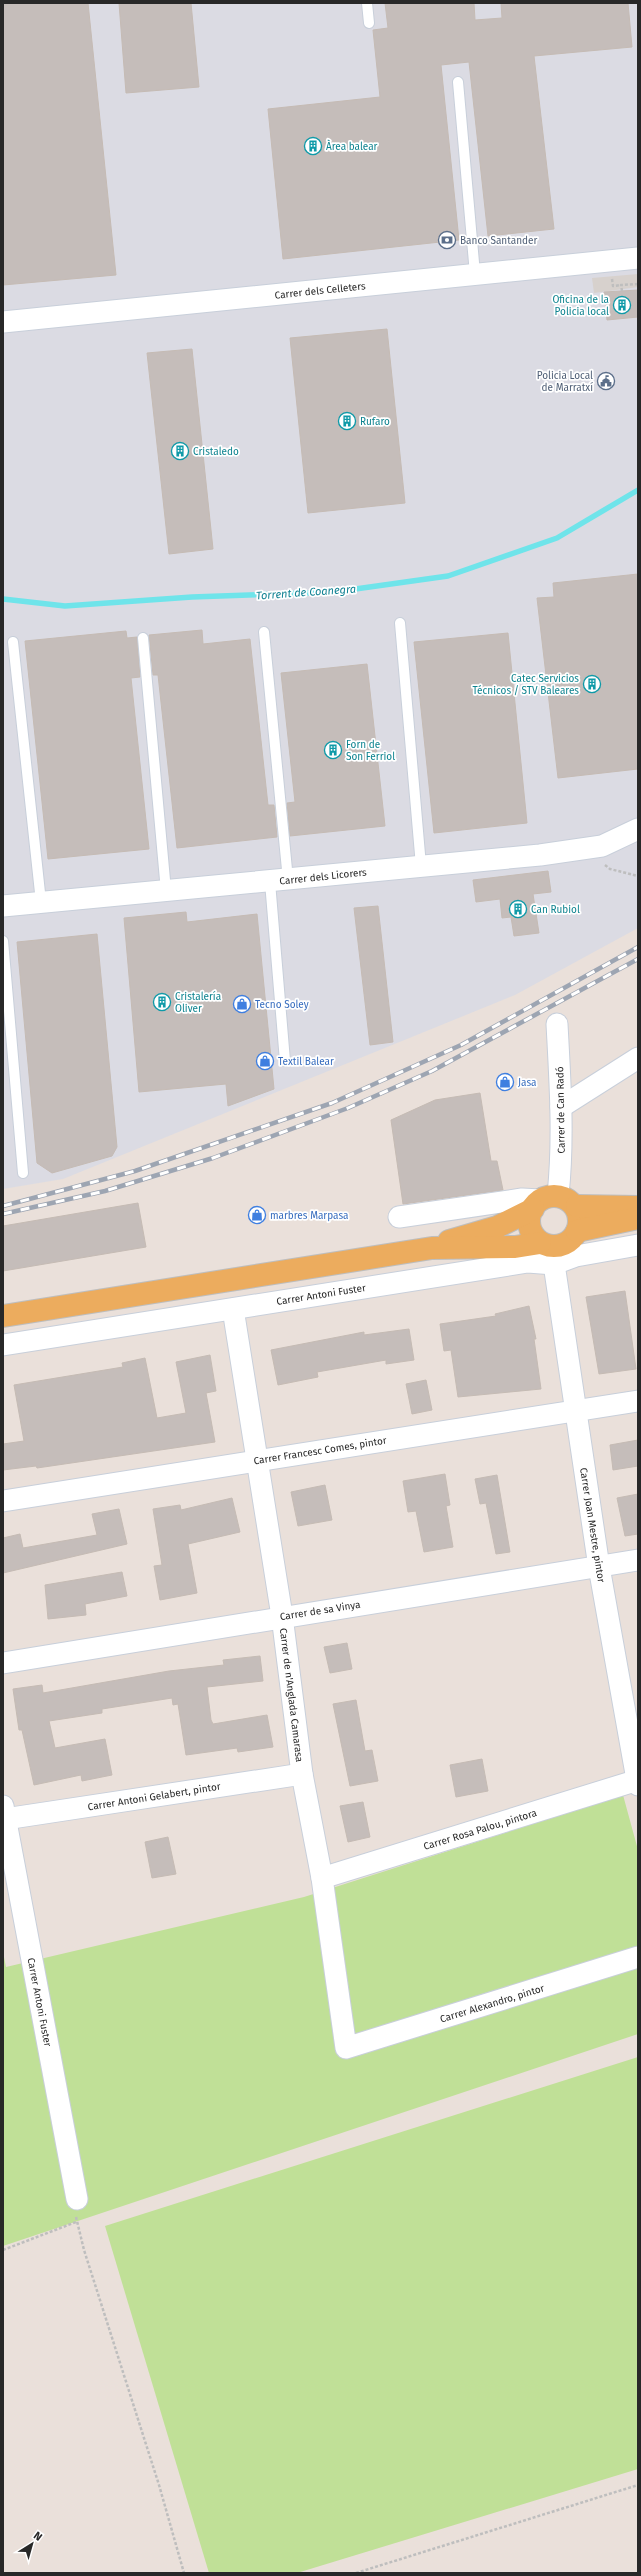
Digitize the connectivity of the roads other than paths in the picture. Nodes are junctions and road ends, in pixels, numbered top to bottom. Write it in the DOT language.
graph roads {
  1 [pos="367,3"];
  2 [pos="370,23"];
  3 [pos="458,82"];
  4 [pos="638,258"];
  5 [pos="475,274"];
  6 [pos="3,322"];
  7 [pos="400,623"];
  8 [pos="264,632"];
  9 [pos="143,638"];
  10 [pos="13,642"];
  11 [pos="638,828"];
  12 [pos="421,866"];
  13 [pos="279,881"];
  14 [pos="166,891"];
  15 [pos="41,902"];
  16 [pos="3,906"];
  17 [pos="3,941"];
  18 [pos="557,1024"];
  19 [pos="638,1058"];
  20 [pos="285,1061"];
  21 [pos="561,1107"];
  22 [pos="23,1173"];
  23 [pos="638,1199"];
  24 [pos="543,1201"];
  25 [pos="584,1207"];
  26 [pos="638,1207"];
  27 [pos="399,1217"];
  28 [pos="638,1218"];
  29 [pos="577,1231"];
  30 [pos="540,1243"];
  31 [pos="638,1245"];
  32 [pos="432,1248"];
  33 [pos="554,1264"];
  34 [pos="233,1309"];
  35 [pos="3,1316"];
  36 [pos="3,1345"];
  37 [pos="638,1401"];
  38 [pos="574,1411"];
  39 [pos="256,1460"];
  40 [pos="3,1501"];
  41 [pos="638,1560"];
  42 [pos="600,1567"];
  43 [pos="282,1616"];
  44 [pos="3,1663"];
  45 [pos="302,1774"];
  46 [pos="638,1782"];
  47 [pos="4,1812"];
  48 [pos="322,1878"];
  49 [pos="638,1957"];
  50 [pos="346,2048"];
  51 [pos="77,2198"];
  1 -- 2 [label="lane"];
  3 -- 5 [label="lane"];
  4 -- 5 [label="street, Carrer dels Celleters"];
  5 -- 6 [label="street, Carrer dels Celleters"];
  7 -- 12 [label="lane"];
  8 -- 13 [label="lane"];
  9 -- 14 [label="lane"];
  10 -- 15 [label="lane"];
  11 -- 12 [label="street, Carrer dels Licorers"];
  12 -- 13 [label="street, Carrer dels Licorers"];
  13 -- 14 [label="street, Carrer dels Licorers"];
  13 -- 20 [label="lane"];
  14 -- 15 [label="street, Carrer dels Licorers"];
  15 -- 16 [label="street, Carrer dels Licorers"];
  17 -- 22 [label="lane"];
  18 -- 21 [label="street, Carrer de Can Radó"];
  19 -- 21 [label="street"];
  21 -- 24 [label="street, Carrer de Can Radó"];
  23 -- 25 [label="street"];
  24 -- 25 [label="main road"];
  24 -- 27 [label="street"];
  24 -- 30 [label="main road"];
  24 -- 32 [label="main road"];
  25 -- 26 [label="main road"];
  25 -- 29 [label="main road"];
  28 -- 29 [label="main road"];
  29 -- 30 [label="main road"];
  30 -- 32 [label="main road"];
  31 -- 33 [label="street, Carrer Antoni Fuster"];
  32 -- 35 [label="main road"];
  33 -- 34 [label="street, Carrer Antoni Fuster"];
  33 -- 38 [label="street, Carrer Joan Mestre, pintor"];
  34 -- 36 [label="street, Carrer Antoni Fuster"];
  34 -- 39 [label="street, Carrer de n'Anglada Camarasa"];
  37 -- 38 [label="street, Carrer Francesc Comes, pintor"];
  38 -- 39 [label="street, Carrer Francesc Comes, pintor"];
  38 -- 42 [label="street, Carrer Joan Mestre, pintor"];
  39 -- 40 [label="street, Carrer Francesc Comes, pintor"];
  39 -- 43 [label="street, Carrer de n'Anglada Camarasa"];
  41 -- 42 [label="street, Carrer de sa Vinya"];
  42 -- 43 [label="street, Carrer de sa Vinya"];
  42 -- 46 [label="street, Carrer Joan Mestre, pintor"];
  43 -- 44 [label="street, Carrer de sa Vinya"];
  43 -- 45 [label="street, Carrer de n'Anglada Camarasa"];
  45 -- 47 [label="street, Carrer Antoni Gelabert, pintor"];
  45 -- 48 [label="street, Carrer de n'Anglada Camarasa"];
  46 -- 48 [label="street, Carrer Rosa Palou, pintora"];
  47 -- 51 [label="street, Carrer Antoni Fuster"];
  48 -- 50 [label="street, Carrer de n'Anglada Camarasa"];
  49 -- 50 [label="street, Carrer Alexandro, pintor"];
}
